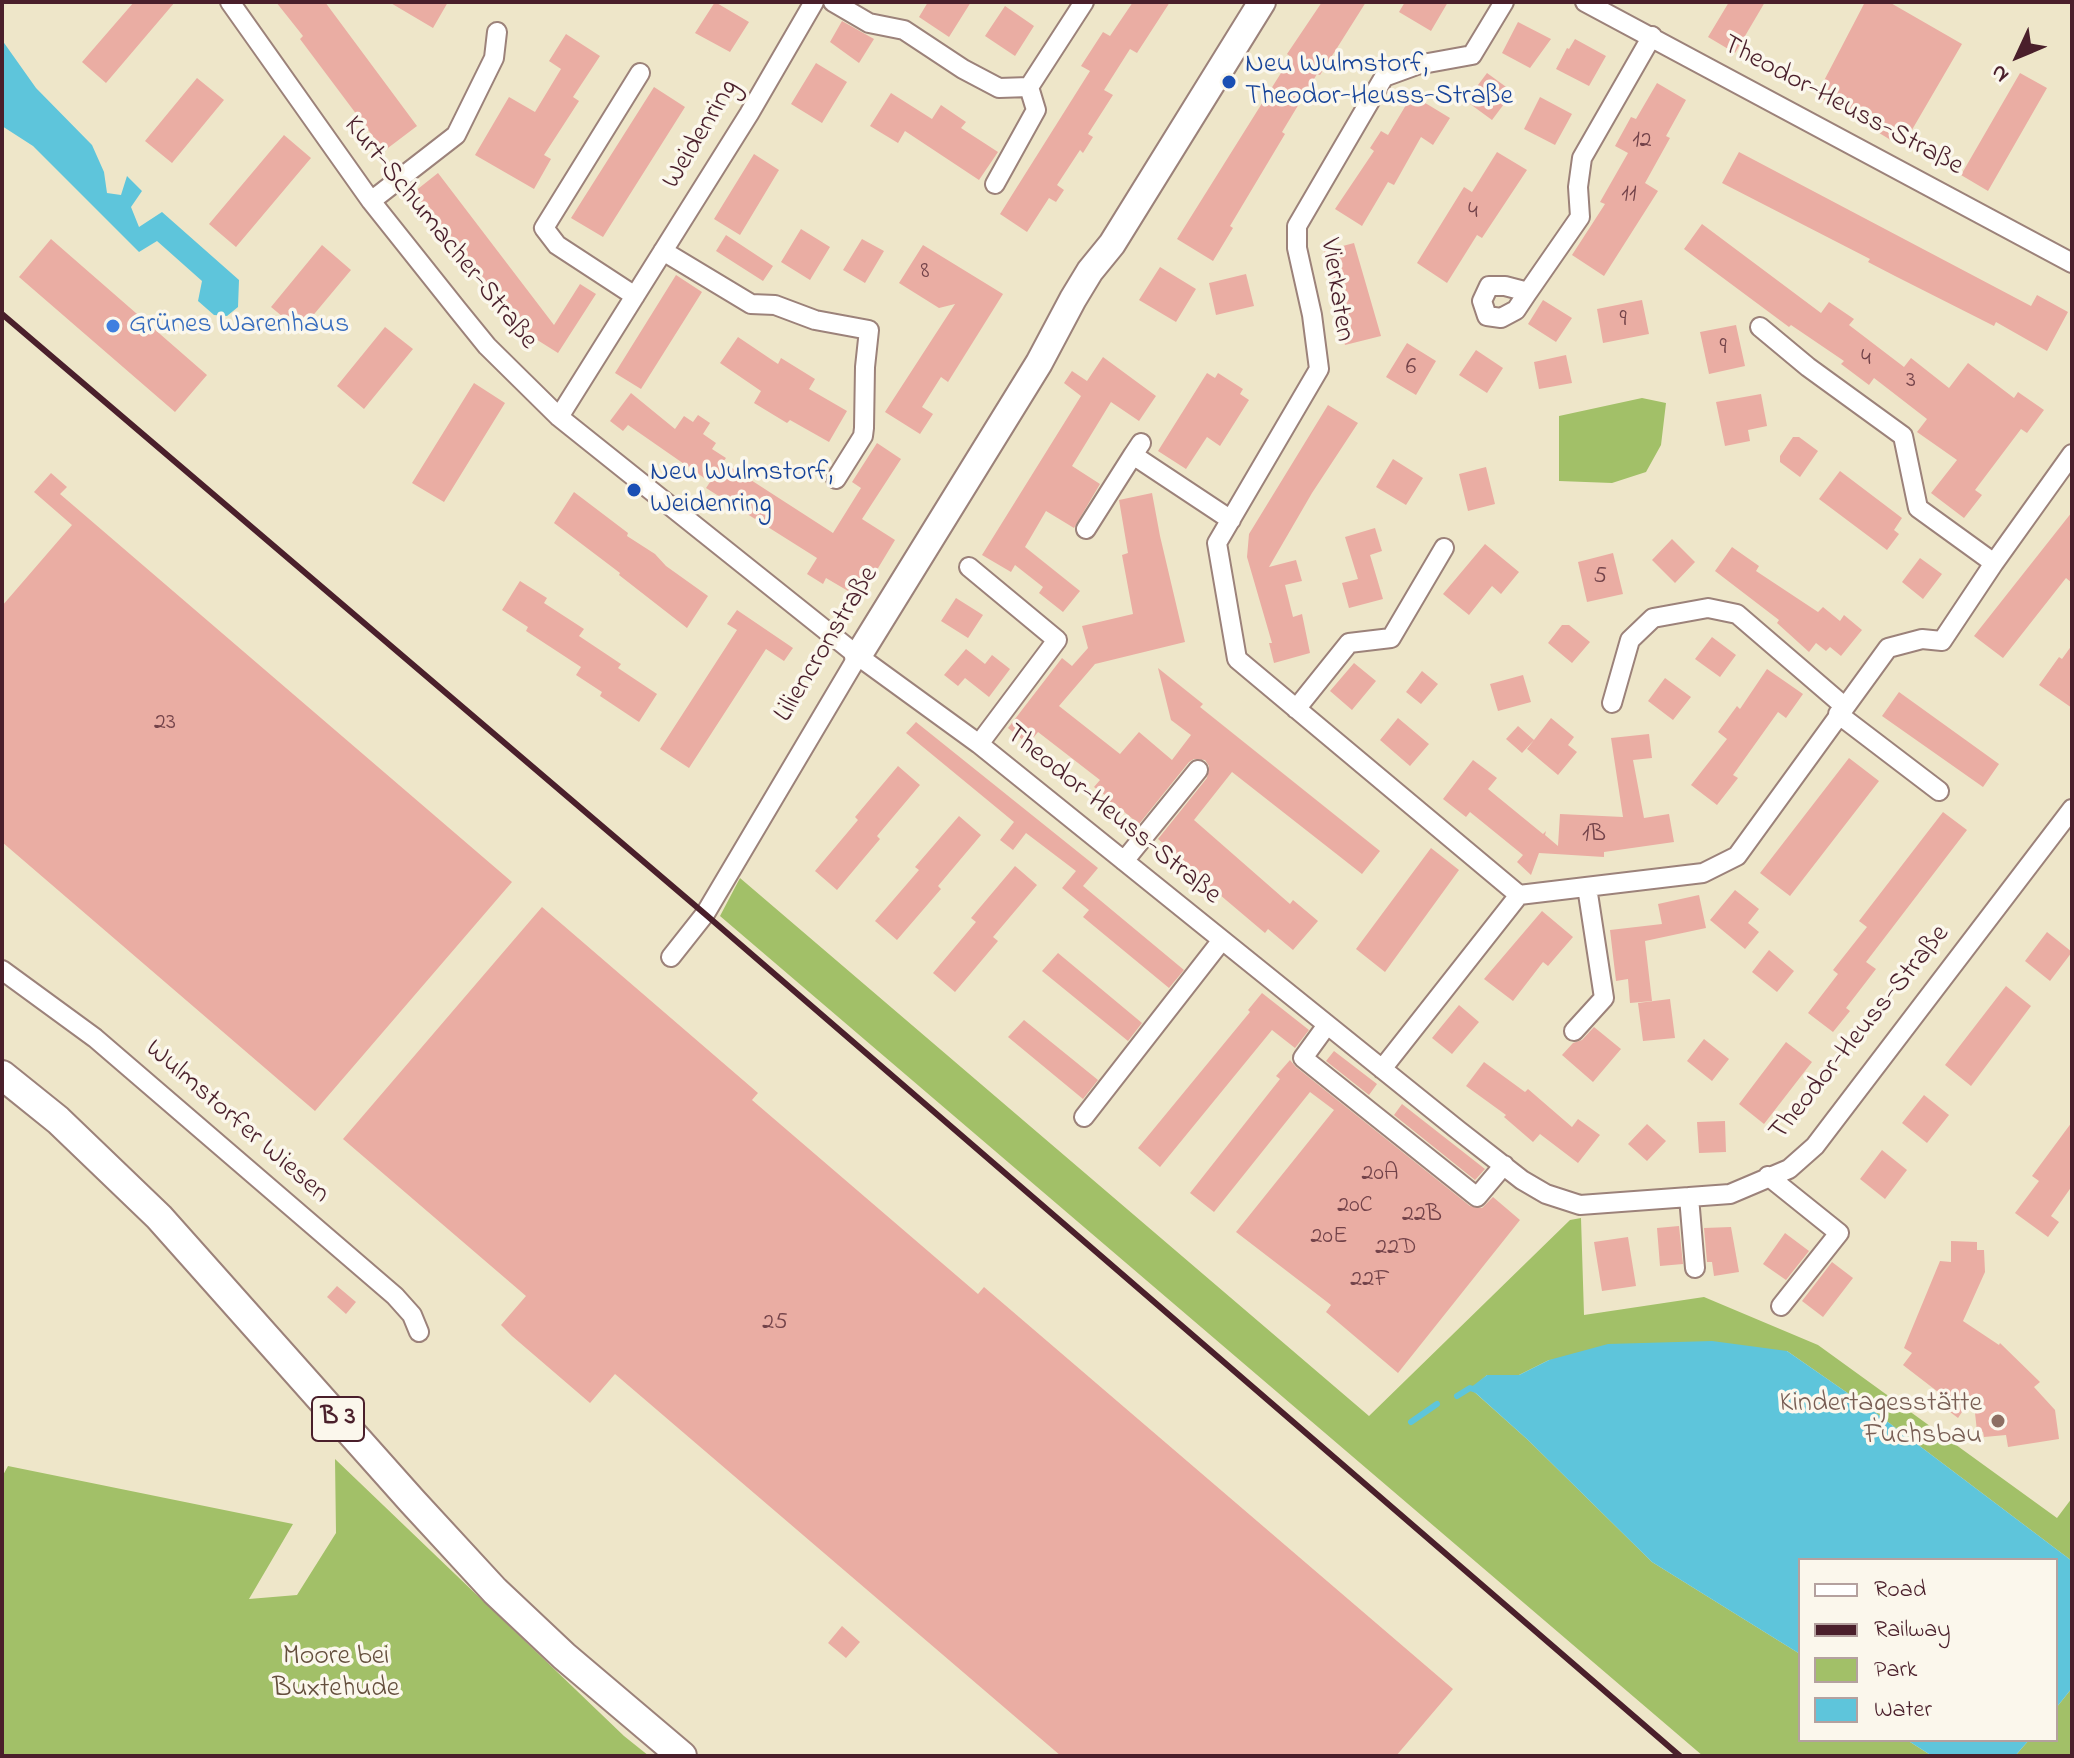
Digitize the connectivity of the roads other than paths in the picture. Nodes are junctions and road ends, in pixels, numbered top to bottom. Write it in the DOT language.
graph roads {
  1 [pos="230,2"];
  2 [pos="814,2"];
  3 [pos="833,2"];
  4 [pos="1084,2"];
  5 [pos="1262,2"];
  6 [pos="1504,2"];
  7 [pos="1585,2"];
  8 [pos="497,32"];
  9 [pos="1652,36"];
  10 [pos="640,73"];
  11 [pos="1029,87"];
  12 [pos="995,184"];
  13 [pos="371,201"];
  14 [pos="663,251"];
  15 [pos="2072,263"];
  16 [pos="1528,292"];
  17 [pos="635,296"];
  18 [pos="1760,327"];
  19 [pos="559,417"];
  20 [pos="2072,454"];
  21 [pos="836,479"];
  22 [pos="1231,520"];
  23 [pos="1086,529"];
  24 [pos="1444,548"];
  25 [pos="1994,563"];
  26 [pos="969,567"];
  27 [pos="858,656"];
  28 [pos="1612,703"];
  29 [pos="1296,709"];
  30 [pos="1841,710"];
  31 [pos="979,744"];
  32 [pos="1198,770"];
  33 [pos="1939,791"];
  34 [pos="2072,809"];
  35 [pos="1124,861"];
  36 [pos="1587,887"];
  37 [pos="1519,895"];
  38 [pos="1222,940"];
  39 [pos="671,957"];
  40 [pos="2,970"];
  41 [pos="1327,1025"];
  42 [pos="1574,1031"];
  43 [pos="1382,1069"];
  44 [pos="2,1075"];
  45 [pos="1084,1117"];
  46 [pos="1504,1165"];
  47 [pos="1768,1176"];
  48 [pos="1689,1197"];
  49 [pos="1695,1268"];
  50 [pos="1781,1306"];
  51 [pos="419,1332"];
  52 [pos="682,1756"];
  1 -- 13 [label="street, Kurt-Schumacher-Straße"];
  2 -- 14 [label="street, Weidenring"];
  3 -- 11 [label="street"];
  4 -- 11 [label="street"];
  5 -- 27 [label="street, Liliencronstraße"];
  6 -- 22 [label="street, Vierkaten"];
  7 -- 9 [label="street, Theodor-Heuss-Straße"];
  8 -- 13 [label="street"];
  9 -- 15 [label="street, Theodor-Heuss-Straße"];
  9 -- 16 [label="street"];
  10 -- 17 [label="street"];
  11 -- 12 [label="street"];
  13 -- 19 [label="street, Kurt-Schumacher-Straße"];
  14 -- 17 [label="street, Weidenring"];
  14 -- 21 [label="street"];
  17 -- 19 [label="street, Weidenring"];
  18 -- 25 [label="street"];
  19 -- 27 [label="street, Kurt-Schumacher-Straße"];
  20 -- 25 [label="street"];
  22 -- 23 [label="street"];
  22 -- 29 [label="street, Vierkaten"];
  24 -- 29 [label="street"];
  25 -- 30 [label="street"];
  26 -- 31 [label="street"];
  27 -- 31 [label="street, Theodor-Heuss-Straße"];
  27 -- 39 [label="street, Liliencronstraße"];
  28 -- 30 [label="street"];
  29 -- 37 [label="street, Vierkaten"];
  30 -- 33 [label="street"];
  30 -- 36 [label="street"];
  31 -- 35 [label="street, Theodor-Heuss-Straße"];
  32 -- 35 [label="street"];
  34 -- 47 [label="street, Theodor-Heuss-Straße"];
  35 -- 38 [label="street, Theodor-Heuss-Straße"];
  36 -- 37 [label="street"];
  36 -- 42 [label="street"];
  37 -- 43 [label="street"];
  38 -- 41 [label="street, Theodor-Heuss-Straße"];
  38 -- 45 [label="street"];
  40 -- 51 [label="street, Wulmstorfer Wiesen"];
  41 -- 43 [label="street, Theodor-Heuss-Straße"];
  41 -- 46 [label="street"];
  43 -- 46 [label="street, Theodor-Heuss-Straße"];
  44 -- 52 [label="main road, B 3"];
  46 -- 48 [label="street, Theodor-Heuss-Straße"];
  47 -- 48 [label="street, Theodor-Heuss-Straße"];
  47 -- 50 [label="street"];
  48 -- 49 [label="street"];
}
